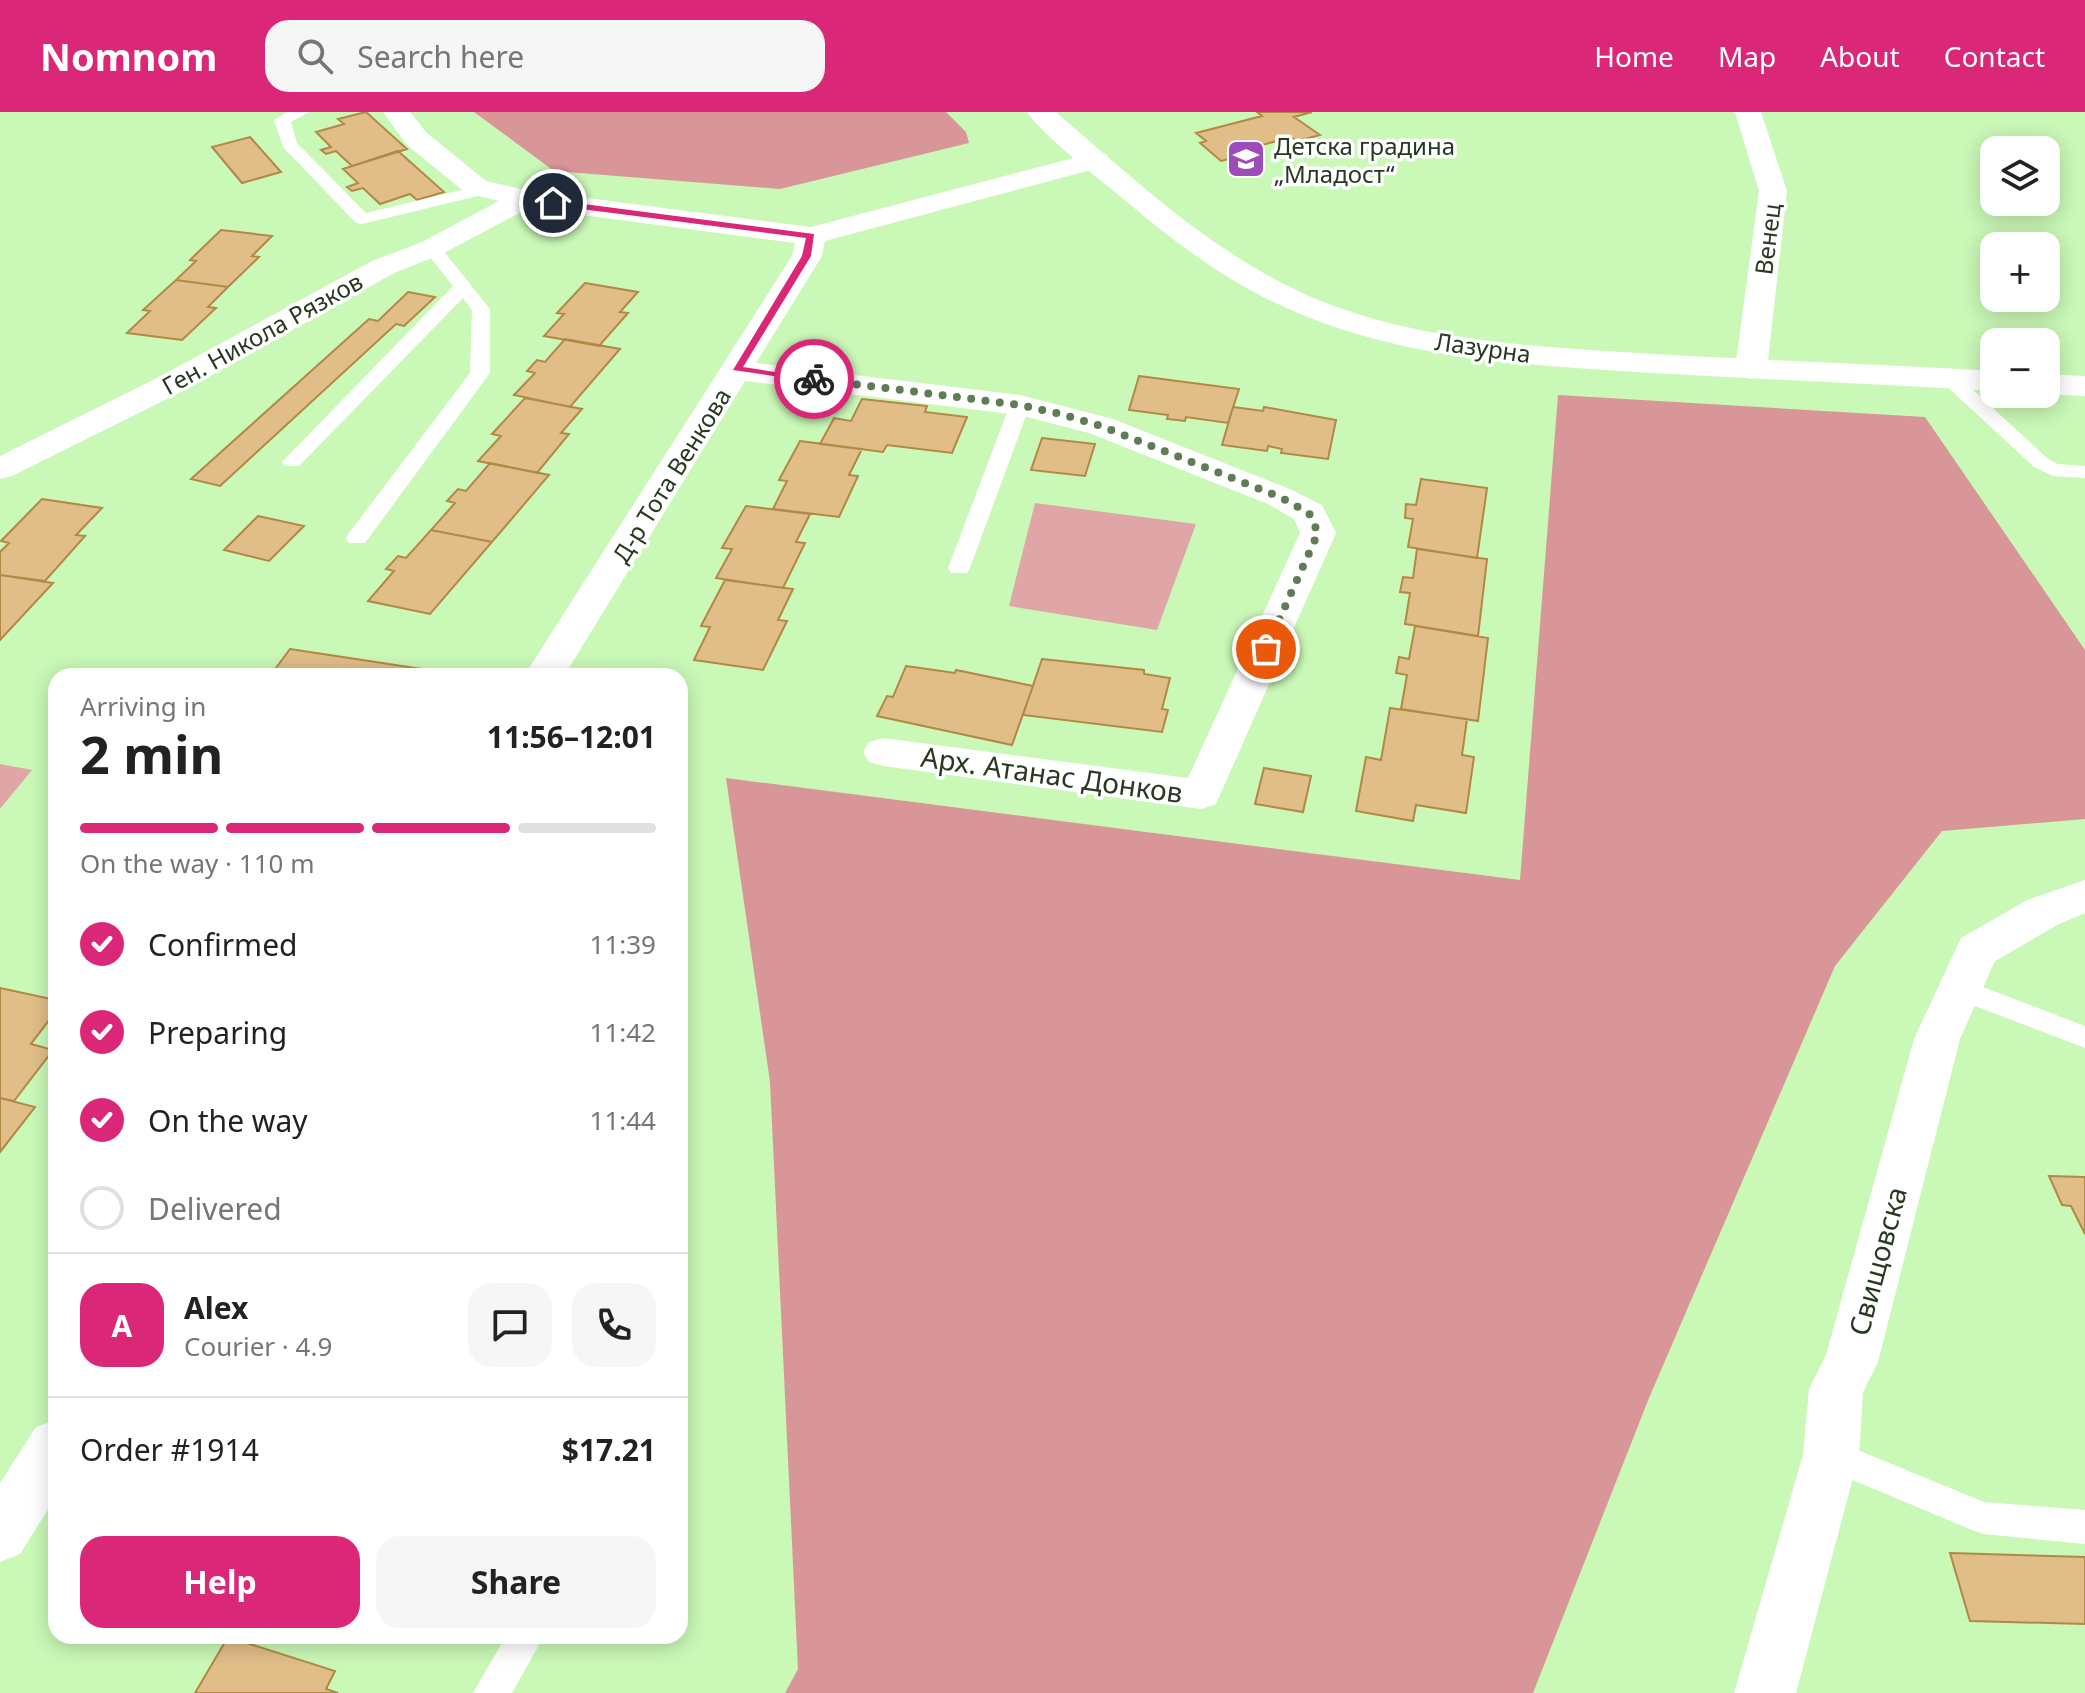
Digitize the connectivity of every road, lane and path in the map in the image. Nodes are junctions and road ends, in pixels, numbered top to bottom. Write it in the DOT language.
graph roads {
  1 [pos="301,112"];
  2 [pos="396,112"];
  3 [pos="1040,112"];
  4 [pos="1748,112"];
  5 [pos="1096,160"];
  6 [pos="482,190"];
  7 [pos="525,199"];
  8 [pos="811,236"];
  9 [pos="432,248"];
  10 [pos="462,288"];
  11 [pos="1751,369"];
  12 [pos="737,370"];
  13 [pos="1949,378"];
  14 [pos="1980,380"];
  15 [pos="2060,385"];
  16 [pos="2085,386"];
  17 [pos="1020,405"];
  18 [pos="292,462"];
  19 [pos="4,470"];
  20 [pos="2085,472"];
  21 [pos="357,538"];
  22 [pos="959,568"];
  23 [pos="549,668"];
  24 [pos="883,752"];
  25 [pos="2085,896"];
  26 [pos="1959,989"];
  27 [pos="2085,1037"];
  28 [pos="1831,1455"];
  29 [pos="48,1464"];
  30 [pos="2085,1527"];
  31 [pos="0,1534"];
  32 [pos="521,1644"];
  33 [pos="491,1693"];
  34 [pos="1765,1693"];
  1 -- 6 [label="lane"];
  2 -- 6 [label="street"];
  3 -- 5 [label="street, Лазурна"];
  4 -- 11 [label="street, Венец"];
  5 -- 8 [label="street"];
  5 -- 11 [label="street, Лазурна"];
  6 -- 7 [label="street"];
  7 -- 8 [label="street"];
  7 -- 9 [label="street, Ген. Никола Рязков"];
  8 -- 12 [label="street, Д-р Тота Венкова"];
  9 -- 10 [label="lane"];
  9 -- 19 [label="street, Ген. Никола Рязков"];
  10 -- 18 [label="lane"];
  10 -- 21 [label="lane"];
  11 -- 13 [label="street, Лазурна"];
  12 -- 17 [label="street"];
  12 -- 23 [label="street, Д-р Тота Венкова"];
  13 -- 14 [label="street, Лазурна"];
  13 -- 20 [label="lane"];
  15 -- 16 [label="street"];
  17 -- 22 [label="lane"];
  17 -- 24 [label="street, Арх. Атанас Донков"];
  25 -- 26 [label="street, Свищовска"];
  26 -- 27 [label="lane"];
  26 -- 28 [label="street, Свищовска"];
  28 -- 30 [label="lane"];
  28 -- 34 [label="street, Свищовска"];
  29 -- 31 [label="street"];
  32 -- 33 [label="lane"];
}
